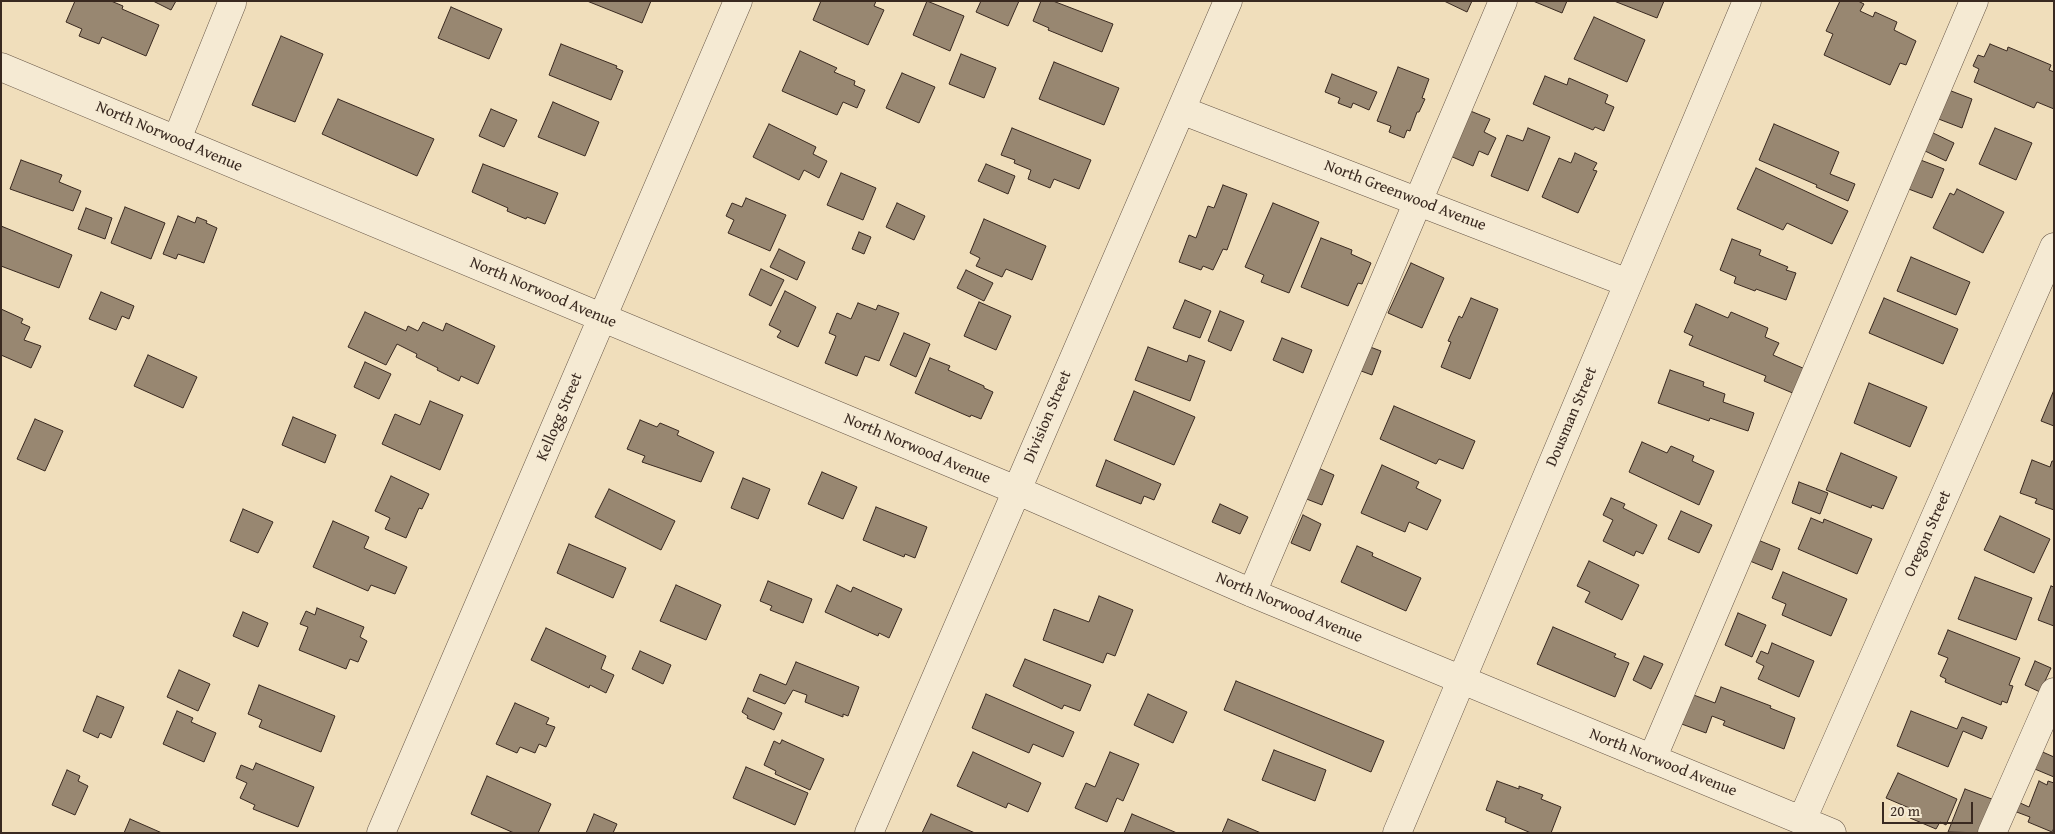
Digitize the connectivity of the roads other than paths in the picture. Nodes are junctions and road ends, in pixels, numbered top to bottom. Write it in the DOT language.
graph roads {
  1 [pos="738,1"];
  2 [pos="1228,1"];
  3 [pos="1503,1"];
  4 [pos="1747,1"];
  5 [pos="1974,1"];
  6 [pos="232,3"];
  7 [pos="1,67"];
  8 [pos="1181,110"];
  9 [pos="177,140"];
  10 [pos="1418,202"];
  11 [pos="2054,247"];
  12 [pos="1628,283"];
  13 [pos="603,317"];
  14 [pos="1016,490"];
  15 [pos="1252,593"];
  16 [pos="1461,680"];
  17 [pos="2054,692"];
  18 [pos="1652,759"];
  19 [pos="1802,820"];
  20 [pos="381,833"];
  21 [pos="870,833"];
  22 [pos="1396,833"];
  23 [pos="1832,833"];
  24 [pos="1992,833"];
  1 -- 13 [label="street, Kellogg Street"];
  2 -- 8 [label="street, Division Street"];
  3 -- 10 [label="street"];
  4 -- 12 [label="street, Dousman Street"];
  5 -- 18 [label="street"];
  6 -- 9 [label="street"];
  7 -- 9 [label="street, North Norwood Avenue"];
  8 -- 10 [label="street, North Greenwood Avenue"];
  8 -- 14 [label="street, Division Street"];
  9 -- 13 [label="street, North Norwood Avenue"];
  10 -- 12 [label="street, North Greenwood Avenue"];
  10 -- 15 [label="street"];
  11 -- 19 [label="street, Oregon Street"];
  12 -- 16 [label="street, Dousman Street"];
  13 -- 14 [label="street, North Norwood Avenue"];
  13 -- 20 [label="street, Kellogg Street"];
  14 -- 15 [label="street, North Norwood Avenue"];
  14 -- 21 [label="street, Division Street"];
  15 -- 16 [label="street, North Norwood Avenue"];
  16 -- 18 [label="street, North Norwood Avenue"];
  16 -- 22 [label="street, Dousman Street"];
  17 -- 24 [label="street"];
  18 -- 19 [label="street, North Norwood Avenue"];
  19 -- 23 [label="street, North Norwood Avenue"];
}
